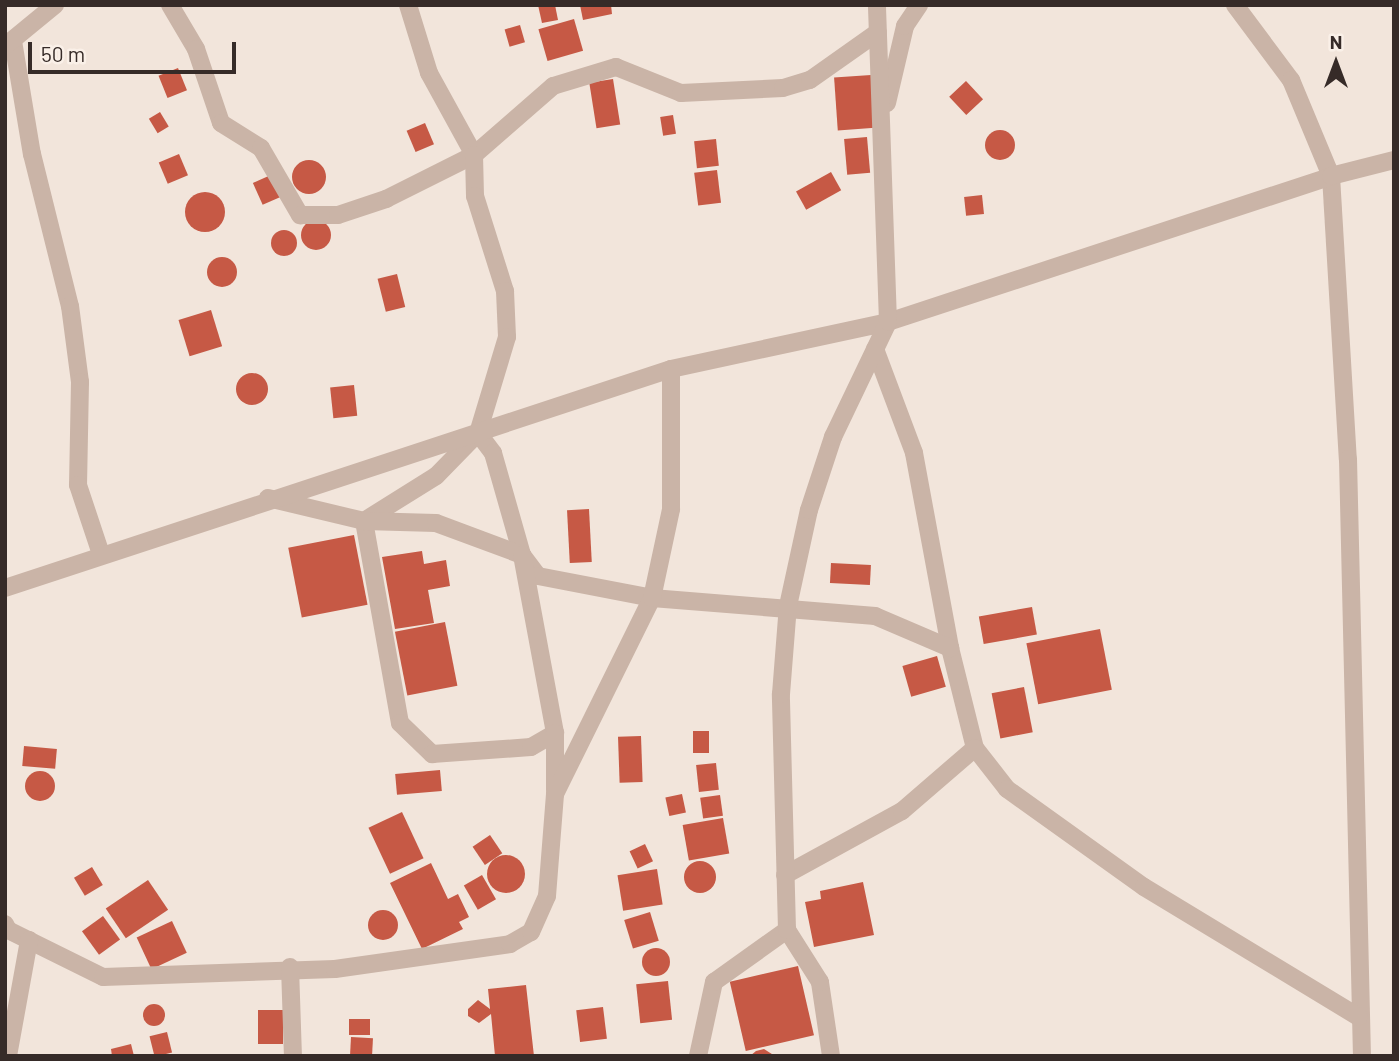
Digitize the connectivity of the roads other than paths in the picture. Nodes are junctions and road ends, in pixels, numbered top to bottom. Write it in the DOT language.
graph roads {
  1 [pos="55,5"];
  2 [pos="170,5"];
  3 [pos="408,5"];
  4 [pos="877,5"];
  5 [pos="919,5"];
  6 [pos="1235,5"];
  7 [pos="878,32"];
  8 [pos="9,44"];
  9 [pos="882,124"];
  10 [pos="474,155"];
  11 [pos="1394,160"];
  12 [pos="1331,176"];
  13 [pos="888,322"];
  14 [pos="875,349"];
  15 [pos="671,369"];
  16 [pos="478,433"];
  17 [pos="268,498"];
  18 [pos="364,521"];
  19 [pos="101,554"];
  20 [pos="522,555"];
  21 [pos="7,592"];
  22 [pos="652,598"];
  23 [pos="788,606"];
  24 [pos="950,649"];
  25 [pos="555,733"];
  26 [pos="975,748"];
  27 [pos="555,794"];
  28 [pos="785,875"];
  29 [pos="5,924"];
  30 [pos="787,930"];
  31 [pos="29,940"];
  32 [pos="290,967"];
  33 [pos="1359,1017"];
  34 [pos="8,1056"];
  35 [pos="293,1056"];
  36 [pos="698,1056"];
  37 [pos="831,1056"];
  38 [pos="1362,1056"];
  1 -- 8 [label="street"];
  2 -- 10 [label="street"];
  3 -- 10 [label="street"];
  4 -- 7 [label="street"];
  5 -- 9 [label="street"];
  6 -- 12 [label="street"];
  7 -- 9 [label="street"];
  7 -- 10 [label="street"];
  8 -- 19 [label="street"];
  9 -- 13 [label="street"];
  10 -- 16 [label="street"];
  11 -- 12 [label="street"];
  12 -- 13 [label="street"];
  12 -- 33 [label="street"];
  13 -- 14 [label="street"];
  13 -- 15 [label="street"];
  14 -- 23 [label="street"];
  14 -- 24 [label="street"];
  15 -- 16 [label="street"];
  15 -- 22 [label="street"];
  16 -- 17 [label="street"];
  16 -- 18 [label="street"];
  16 -- 20 [label="street"];
  17 -- 18 [label="street"];
  17 -- 19 [label="street"];
  18 -- 20 [label="street"];
  18 -- 25 [label="street"];
  19 -- 21 [label="street"];
  20 -- 22 [label="street"];
  20 -- 25 [label="street"];
  22 -- 23 [label="street"];
  22 -- 27 [label="street"];
  23 -- 24 [label="street"];
  23 -- 28 [label="street"];
  24 -- 26 [label="street"];
  25 -- 27 [label="street"];
  26 -- 28 [label="street"];
  26 -- 33 [label="street"];
  27 -- 32 [label="street"];
  28 -- 30 [label="street"];
  29 -- 31 [label="street"];
  30 -- 36 [label="street"];
  30 -- 37 [label="street"];
  31 -- 32 [label="street"];
  31 -- 34 [label="street"];
  32 -- 35 [label="street"];
  33 -- 38 [label="street"];
}
